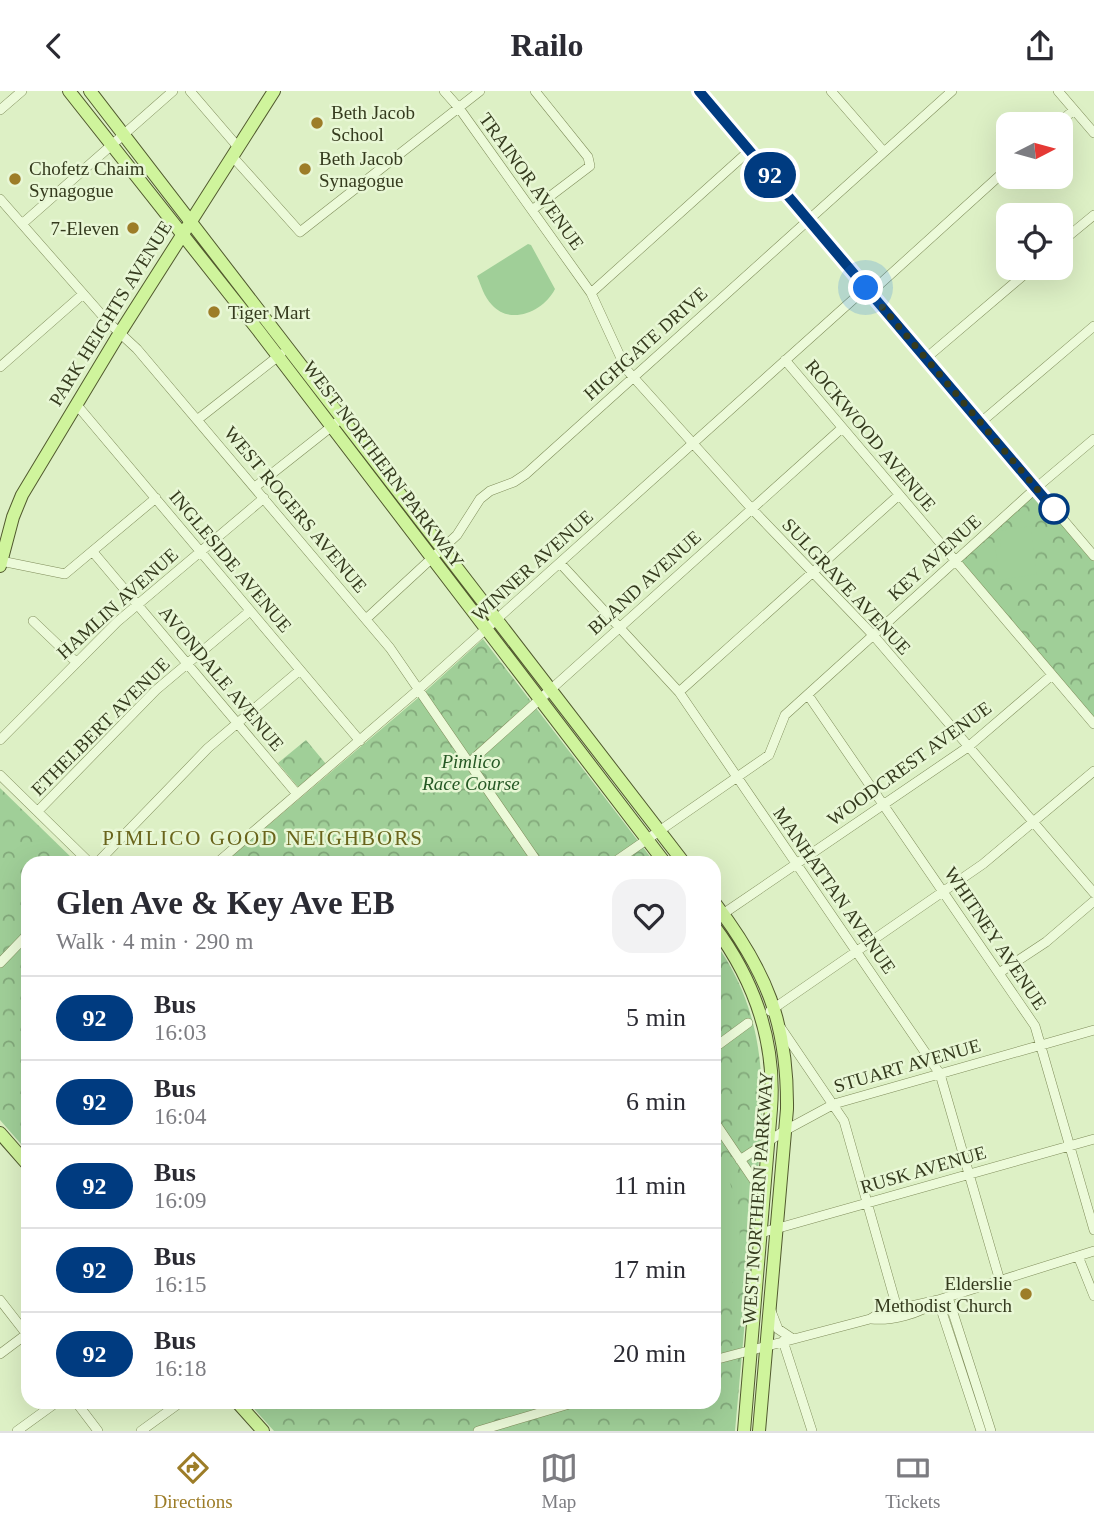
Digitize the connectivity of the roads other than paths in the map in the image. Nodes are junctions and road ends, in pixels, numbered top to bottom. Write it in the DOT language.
graph roads {
  1 [pos="22,91"];
  2 [pos="69,91"];
  3 [pos="90,91"];
  4 [pos="173,91"];
  5 [pos="190,91"];
  6 [pos="275,91"];
  7 [pos="444,91"];
  8 [pos="480,91"];
  9 [pos="535,91"];
  10 [pos="699,91"];
  11 [pos="831,91"];
  12 [pos="1058,91"];
  13 [pos="947,93"];
  14 [pos="459,108"];
  15 [pos="0,110"];
  16 [pos="1074,110"];
  17 [pos="1072,112"];
  18 [pos="1094,133"];
  19 [pos="124,134"];
  20 [pos="112,145"];
  21 [pos="750,150"];
  22 [pos="235,152"];
  23 [pos="884,152"];
  24 [pos="126,162"];
  25 [pos="996,179"];
  26 [pos="0,199"];
  27 [pos="532,210"];
  28 [pos="1094,215"];
  29 [pos="191,221"];
  30 [pos="808,221"];
  31 [pos="22,224"];
  32 [pos="1073,232"];
  33 [pos="183,233"];
  34 [pos="1018,280"];
  35 [pos="868,291"];
  36 [pos="591,293"];
  37 [pos="83,294"];
  38 [pos="1094,326"];
  39 [pos="120,333"];
  40 [pos="283,352"];
  41 [pos="925,359"];
  42 [pos="785,360"];
  43 [pos="0,367"];
  44 [pos="634,377"];
  45 [pos="76,404"];
  46 [pos="197,419"];
  47 [pos="337,422"];
  48 [pos="980,423"];
  49 [pos="842,428"];
  50 [pos="1094,439"];
  51 [pos="693,443"];
  52 [pos="255,487"];
  53 [pos="1036,488"];
  54 [pos="899,495"];
  55 [pos="156,498"];
  56 [pos="264,498"];
  57 [pos="752,509"];
  58 [pos="443,549"];
  59 [pos="201,551"];
  60 [pos="93,552"];
  61 [pos="1094,556"];
  62 [pos="432,559"];
  63 [pos="955,561"];
  64 [pos="560,563"];
  65 [pos="1,564"];
  66 [pos="813,572"];
  67 [pos="137,605"];
  68 [pos="250,611"];
  69 [pos="366,619"];
  70 [pos="497,619"];
  71 [pos="33,621"];
  72 [pos="619,628"];
  73 [pos="486,629"];
  74 [pos="873,636"];
  75 [pos="76,662"];
  76 [pos="187,664"];
  77 [pos="300,670"];
  78 [pos="1052,675"];
  79 [pos="419,689"];
  80 [pos="551,689"];
  81 [pos="679,692"];
  82 [pos="808,695"];
  83 [pos="540,699"];
  84 [pos="237,724"];
  85 [pos="1094,724"];
  86 [pos="0,740"];
  87 [pos="360,741"];
  88 [pos="968,747"];
  89 [pos="470,762"];
  90 [pos="1094,771"];
  91 [pos="0,775"];
  92 [pos="737,777"];
  93 [pos="297,794"];
  94 [pos="883,805"];
  95 [pos="38,811"];
  96 [pos="1034,823"];
  97 [pos="660,831"];
  98 [pos="648,839"];
  99 [pos="83,856"];
  100 [pos="104,856"];
  101 [pos="225,856"];
  102 [pos="533,856"];
  103 [pos="623,856"];
  104 [pos="660,856"];
  105 [pos="679,856"];
  106 [pos="797,865"];
  107 [pos="943,892"];
  108 [pos="1094,893"];
  109 [pos="1094,901"];
  110 [pos="721,916"];
  111 [pos="721,919"];
  112 [pos="721,936"];
  113 [pos="21,941"];
  114 [pos="857,951"];
  115 [pos="0,963"];
  116 [pos="999,974"];
  117 [pos="774,1008"];
  118 [pos="761,1017"];
  119 [pos="748,1023"];
  120 [pos="779,1025"];
  121 [pos="1094,1030"];
  122 [pos="721,1043"];
  123 [pos="1042,1045"];
  124 [pos="940,1074"];
  125 [pos="834,1104"];
  126 [pos="785,1131"];
  127 [pos="721,1132"];
  128 [pos="2,1138"];
  129 [pos="1094,1139"];
  130 [pos="769,1141"];
  131 [pos="1069,1146"];
  132 [pos="21,1158"];
  133 [pos="740,1160"];
  134 [pos="969,1174"];
  135 [pos="764,1195"];
  136 [pos="868,1203"];
  137 [pos="776,1229"];
  138 [pos="1094,1230"];
  139 [pos="761,1233"];
  140 [pos="1094,1251"];
  141 [pos="1078,1256"];
  142 [pos="1000,1281"];
  143 [pos="1094,1296"];
  144 [pos="943,1299"];
  145 [pos="0,1300"];
  146 [pos="769,1304"];
  147 [pos="901,1312"];
  148 [pos="21,1326"];
  149 [pos="21,1339"];
  150 [pos="788,1340"];
  151 [pos="766,1345"];
  152 [pos="751,1349"];
  153 [pos="0,1354"];
  154 [pos="721,1358"];
  155 [pos="47,1409"];
  156 [pos="81,1409"];
  157 [pos="171,1409"];
  158 [pos="243,1409"];
  159 [pos="552,1409"];
  160 [pos="17,1431"];
  161 [pos="97,1431"];
  162 [pos="141,1431"];
  163 [pos="262,1431"];
  164 [pos="478,1431"];
  165 [pos="744,1431"];
  166 [pos="759,1431"];
  167 [pos="812,1431"];
  168 [pos="981,1431"];
  169 [pos="991,1431"];
  1 -- 15 [label="street"];
  2 -- 20 [label="main road, WEST NORTHERN PARKWAY"];
  3 -- 19 [label="main road, WEST NORTHERN PARKWAY"];
  4 -- 19 [label="street"];
  5 -- 22 [label="street"];
  6 -- 22 [label="main road, PARK HEIGHTS AVENUE"];
  7 -- 14 [label="street, TRAINOR AVENUE"];
  8 -- 14 [label="street"];
  9 -- 27 [label="street"];
  10 -- 21 [label="street"];
  11 -- 23 [label="street"];
  12 -- 16 [label="street"];
  13 -- 23 [label="street, HIGHGATE DRIVE"];
  14 -- 22 [label="street"];
  14 -- 27 [label="street, TRAINOR AVENUE"];
  16 -- 17 [label="street"];
  16 -- 18 [label="street"];
  19 -- 20 [label="street"];
  19 -- 29 [label="main road, WEST NORTHERN PARKWAY"];
  20 -- 24 [label="main road, WEST NORTHERN PARKWAY"];
  20 -- 31 [label="street"];
  21 -- 30 [label="street"];
  21 -- 36 [label="street"];
  22 -- 29 [label="main road, PARK HEIGHTS AVENUE"];
  23 -- 30 [label="street, HIGHGATE DRIVE"];
  24 -- 29 [label="main road"];
  24 -- 33 [label="main road, WEST NORTHERN PARKWAY"];
  25 -- 35 [label="street, WINNER AVENUE"];
  26 -- 31 [label="street, WEST ROGERS AVENUE"];
  27 -- 36 [label="street, TRAINOR AVENUE"];
  28 -- 32 [label="street"];
  29 -- 33 [label="main road, PARK HEIGHTS AVENUE"];
  29 -- 40 [label="main road, WEST NORTHERN PARKWAY"];
  30 -- 35 [label="street"];
  30 -- 44 [label="street, HIGHGATE DRIVE"];
  31 -- 37 [label="street, WEST ROGERS AVENUE"];
  33 -- 39 [label="main road, PARK HEIGHTS AVENUE"];
  33 -- 40 [label="main road, WEST NORTHERN PARKWAY"];
  34 -- 41 [label="street"];
  35 -- 41 [label="street"];
  35 -- 42 [label="street, WINNER AVENUE"];
  36 -- 44 [label="street, SULGRAVE AVENUE"];
  37 -- 39 [label="street, WEST ROGERS AVENUE"];
  37 -- 43 [label="street"];
  38 -- 48 [label="street"];
  39 -- 45 [label="main road, PARK HEIGHTS AVENUE"];
  39 -- 46 [label="street, WEST ROGERS AVENUE"];
  40 -- 46 [label="street"];
  40 -- 47 [label="main road, WEST NORTHERN PARKWAY"];
  41 -- 48 [label="street"];
  42 -- 49 [label="street, ROCKWOOD AVENUE"];
  42 -- 51 [label="street, WINNER AVENUE"];
  44 -- 51 [label="street, SULGRAVE AVENUE"];
  44 -- 58 [label="street, HIGHGATE DRIVE"];
  45 -- 55 [label="street, INGLESIDE AVENUE"];
  45 -- 65 [label="main road, PARK HEIGHTS AVENUE"];
  46 -- 52 [label="street, WEST ROGERS AVENUE"];
  47 -- 52 [label="street"];
  47 -- 58 [label="main road, WEST NORTHERN PARKWAY"];
  47 -- 62 [label="main road, WEST NORTHERN PARKWAY"];
  48 -- 53 [label="street"];
  49 -- 54 [label="street, ROCKWOOD AVENUE"];
  49 -- 57 [label="street, BLAND AVENUE"];
  50 -- 53 [label="street, KEY AVENUE"];
  51 -- 57 [label="street, SULGRAVE AVENUE"];
  51 -- 64 [label="street, WINNER AVENUE"];
  52 -- 56 [label="street, WEST ROGERS AVENUE"];
  53 -- 61 [label="street"];
  53 -- 63 [label="street, KEY AVENUE"];
  54 -- 63 [label="street, ROCKWOOD AVENUE"];
  54 -- 66 [label="street"];
  55 -- 59 [label="street, INGLESIDE AVENUE"];
  55 -- 60 [label="street"];
  56 -- 59 [label="street, HAMLIN AVENUE"];
  56 -- 69 [label="street, WEST ROGERS AVENUE"];
  57 -- 66 [label="street, SULGRAVE AVENUE"];
  57 -- 72 [label="street, BLAND AVENUE"];
  58 -- 62 [label="street, HIGHGATE DRIVE"];
  58 -- 70 [label="main road, WEST NORTHERN PARKWAY"];
  59 -- 67 [label="street, HAMLIN AVENUE"];
  59 -- 68 [label="street, INGLESIDE AVENUE"];
  60 -- 65 [label="street"];
  60 -- 67 [label="street, AVONDALE AVENUE"];
  62 -- 69 [label="street, HIGHGATE DRIVE"];
  62 -- 73 [label="main road, WEST NORTHERN PARKWAY"];
  63 -- 74 [label="street, KEY AVENUE"];
  63 -- 78 [label="street, ROCKWOOD AVENUE"];
  64 -- 70 [label="street, WINNER AVENUE"];
  64 -- 72 [label="street, MANHATTAN AVENUE"];
  66 -- 74 [label="street, SULGRAVE AVENUE"];
  66 -- 81 [label="street"];
  67 -- 75 [label="street, HAMLIN AVENUE"];
  67 -- 76 [label="street, AVONDALE AVENUE"];
  68 -- 76 [label="street, ETHELBERT AVENUE"];
  68 -- 77 [label="street, INGLESIDE AVENUE"];
  69 -- 79 [label="street, WEST ROGERS AVENUE"];
  70 -- 73 [label="street, WINNER AVENUE"];
  70 -- 80 [label="main road, WEST NORTHERN PARKWAY"];
  71 -- 75 [label="street"];
  72 -- 80 [label="street, BLAND AVENUE"];
  72 -- 81 [label="street, MANHATTAN AVENUE"];
  73 -- 79 [label="street, WINNER AVENUE"];
  73 -- 83 [label="main road, WEST NORTHERN PARKWAY"];
  74 -- 82 [label="street, KEY AVENUE"];
  74 -- 88 [label="street, SULGRAVE AVENUE"];
  75 -- 86 [label="street, HAMLIN AVENUE"];
  76 -- 84 [label="street, AVONDALE AVENUE"];
  76 -- 95 [label="street, ETHELBERT AVENUE"];
  77 -- 84 [label="street"];
  77 -- 87 [label="street, INGLESIDE AVENUE"];
  78 -- 85 [label="street, ROCKWOOD AVENUE"];
  78 -- 88 [label="street, WOODCREST AVENUE"];
  79 -- 87 [label="street, WINNER AVENUE"];
  79 -- 89 [label="street, WEST ROGERS AVENUE"];
  80 -- 83 [label="street, BLAND AVENUE"];
  80 -- 97 [label="main road, WEST NORTHERN PARKWAY"];
  81 -- 92 [label="street, MANHATTAN AVENUE"];
  82 -- 92 [label="street, KEY AVENUE"];
  82 -- 94 [label="street, WHITNEY AVENUE"];
  83 -- 89 [label="street, BLAND AVENUE"];
  83 -- 98 [label="main road, WEST NORTHERN PARKWAY"];
  84 -- 93 [label="street, AVONDALE AVENUE"];
  84 -- 100 [label="street"];
  87 -- 93 [label="street, WINNER AVENUE"];
  88 -- 94 [label="street, WOODCREST AVENUE"];
  88 -- 96 [label="street, SULGRAVE AVENUE"];
  89 -- 102 [label="street, WEST ROGERS AVENUE"];
  90 -- 96 [label="street"];
  91 -- 95 [label="street"];
  92 -- 97 [label="street, KEY AVENUE"];
  92 -- 106 [label="street, MANHATTAN AVENUE"];
  93 -- 101 [label="street, WINNER AVENUE"];
  94 -- 106 [label="street, WOODCREST AVENUE"];
  94 -- 107 [label="street, WHITNEY AVENUE"];
  95 -- 99 [label="street"];
  96 -- 107 [label="street"];
  96 -- 108 [label="street, SULGRAVE AVENUE"];
  97 -- 98 [label="street, KEY AVENUE"];
  97 -- 105 [label="main road, WEST NORTHERN PARKWAY"];
  98 -- 103 [label="street, KEY AVENUE"];
  98 -- 104 [label="main road, WEST NORTHERN PARKWAY"];
  106 -- 110 [label="street, WOODCREST AVENUE"];
  106 -- 114 [label="street, MANHATTAN AVENUE"];
  107 -- 114 [label="street"];
  107 -- 116 [label="street, WHITNEY AVENUE"];
  109 -- 116 [label="street"];
  111 -- 117 [label="main road, WEST NORTHERN PARKWAY"];
  112 -- 118 [label="main road, WEST NORTHERN PARKWAY"];
  113 -- 115 [label="street"];
  114 -- 117 [label="street"];
  114 -- 124 [label="street, MANHATTAN AVENUE"];
  116 -- 123 [label="street, WHITNEY AVENUE"];
  117 -- 118 [label="street"];
  117 -- 120 [label="main road, WEST NORTHERN PARKWAY"];
  118 -- 130 [label="main road, WEST NORTHERN PARKWAY"];
  119 -- 122 [label="street"];
  120 -- 125 [label="street"];
  120 -- 126 [label="main road, WEST NORTHERN PARKWAY"];
  121 -- 123 [label="street, STUART AVENUE"];
  123 -- 124 [label="street, STUART AVENUE"];
  123 -- 131 [label="street, WHITNEY AVENUE"];
  124 -- 125 [label="street, STUART AVENUE"];
  124 -- 134 [label="street, MANHATTAN AVENUE"];
  125 -- 126 [label="street, STUART AVENUE"];
  125 -- 136 [label="street"];
  126 -- 130 [label="street, STUART AVENUE"];
  126 -- 137 [label="main road, WEST NORTHERN PARKWAY"];
  127 -- 133 [label="street"];
  128 -- 132 [label="main road"];
  129 -- 131 [label="street, RUSK AVENUE"];
  130 -- 133 [label="street, STUART AVENUE"];
  130 -- 135 [label="main road, WEST NORTHERN PARKWAY"];
  131 -- 134 [label="street, RUSK AVENUE"];
  131 -- 138 [label="street, WHITNEY AVENUE"];
  133 -- 135 [label="street"];
  134 -- 136 [label="street, RUSK AVENUE"];
  134 -- 142 [label="street, MANHATTAN AVENUE"];
  135 -- 139 [label="main road, WEST NORTHERN PARKWAY"];
  136 -- 137 [label="street, RUSK AVENUE"];
  136 -- 147 [label="street"];
  137 -- 139 [label="street, RUSK AVENUE"];
  137 -- 146 [label="main road, WEST NORTHERN PARKWAY"];
  139 -- 152 [label="main road, WEST NORTHERN PARKWAY"];
  140 -- 141 [label="street"];
  141 -- 142 [label="street"];
  141 -- 143 [label="street"];
  142 -- 144 [label="street"];
  144 -- 147 [label="street"];
  144 -- 168 [label="street"];
  144 -- 169 [label="street"];
  145 -- 148 [label="street"];
  146 -- 150 [label="street"];
  146 -- 151 [label="main road, WEST NORTHERN PARKWAY"];
  147 -- 150 [label="street"];
  149 -- 153 [label="street"];
  150 -- 151 [label="street"];
  150 -- 167 [label="street"];
  151 -- 152 [label="street"];
  151 -- 166 [label="main road, WEST NORTHERN PARKWAY"];
  152 -- 154 [label="street"];
  152 -- 165 [label="main road, WEST NORTHERN PARKWAY"];
  155 -- 160 [label="street"];
  156 -- 161 [label="street"];
  157 -- 162 [label="street"];
  158 -- 163 [label="main road"];
  159 -- 164 [label="street"];
}
